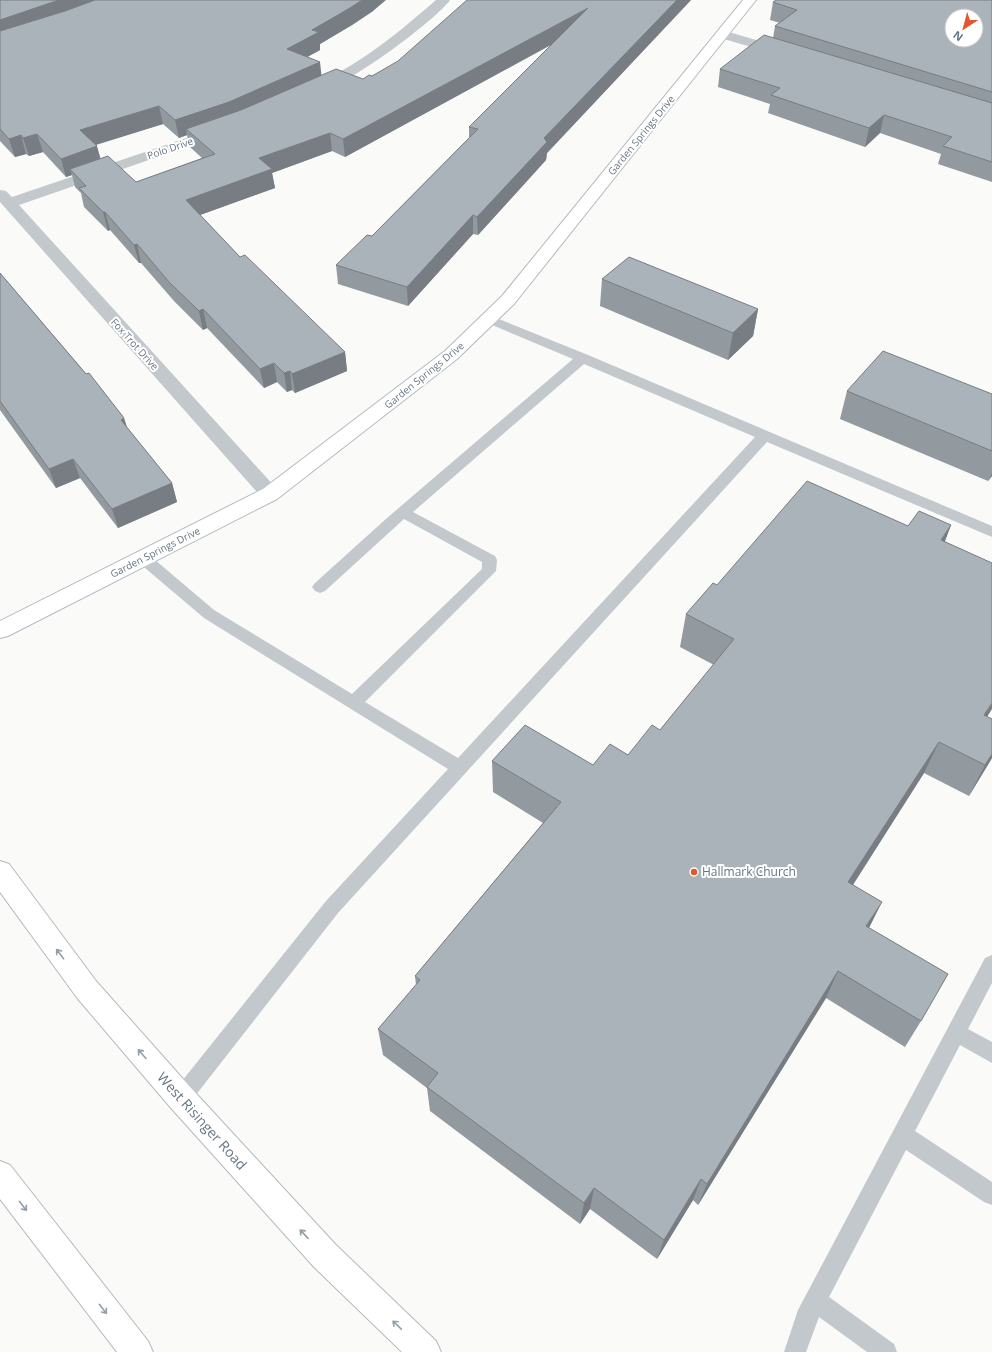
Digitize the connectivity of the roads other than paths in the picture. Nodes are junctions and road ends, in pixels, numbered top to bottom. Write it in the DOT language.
graph roads {
  1 [pos="444,0"];
  2 [pos="750,0"];
  3 [pos="722,34"];
  4 [pos="797,57"];
  5 [pos="308,93"];
  6 [pos="230,127"];
  7 [pos="4,198"];
  8 [pos="489,319"];
  9 [pos="583,358"];
  10 [pos="765,435"];
  11 [pos="270,494"];
  12 [pos="404,512"];
  13 [pos="992,532"];
  14 [pos="143,558"];
  15 [pos="320,587"];
  16 [pos="0,630"];
  17 [pos="353,703"];
  18 [pos="460,768"];
  19 [pos="0,872"];
  20 [pos="992,964"];
  21 [pos="956,1032"];
  22 [pos="992,1053"];
  23 [pos="181,1098"];
  24 [pos="902,1135"];
  25 [pos="0,1175"];
  26 [pos="992,1194"];
  27 [pos="814,1301"];
  28 [pos="137,1352"];
  29 [pos="425,1352"];
  30 [pos="795,1352"];
  31 [pos="886,1352"];
  1 -- 5 [label="street"];
  2 -- 3 [label="street, Garden Springs Drive"];
  3 -- 4 [label="street"];
  3 -- 8 [label="street, Garden Springs Drive"];
  6 -- 7 [label="street, Polo Drive"];
  7 -- 11 [label="street, Fox Trot Drive"];
  8 -- 9 [label="lane"];
  8 -- 11 [label="street, Garden Springs Drive"];
  9 -- 10 [label="lane"];
  9 -- 12 [label="lane"];
  10 -- 13 [label="lane"];
  10 -- 18 [label="lane"];
  11 -- 14 [label="street, Garden Springs Drive"];
  12 -- 15 [label="lane"];
  12 -- 17 [label="lane"];
  14 -- 16 [label="street, Garden Springs Drive"];
  14 -- 17 [label="lane"];
  17 -- 18 [label="lane"];
  18 -- 23 [label="lane"];
  23 -- 19 [label="street, West Risinger Road, one-way"];
  20 -- 21 [label="lane"];
  21 -- 22 [label="lane"];
  21 -- 24 [label="lane"];
  29 -- 23 [label="street, West Risinger Road, one-way"];
  24 -- 26 [label="lane"];
  24 -- 27 [label="lane"];
  25 -- 28 [label="street, one-way"];
  27 -- 30 [label="lane"];
  27 -- 31 [label="lane"];
}
